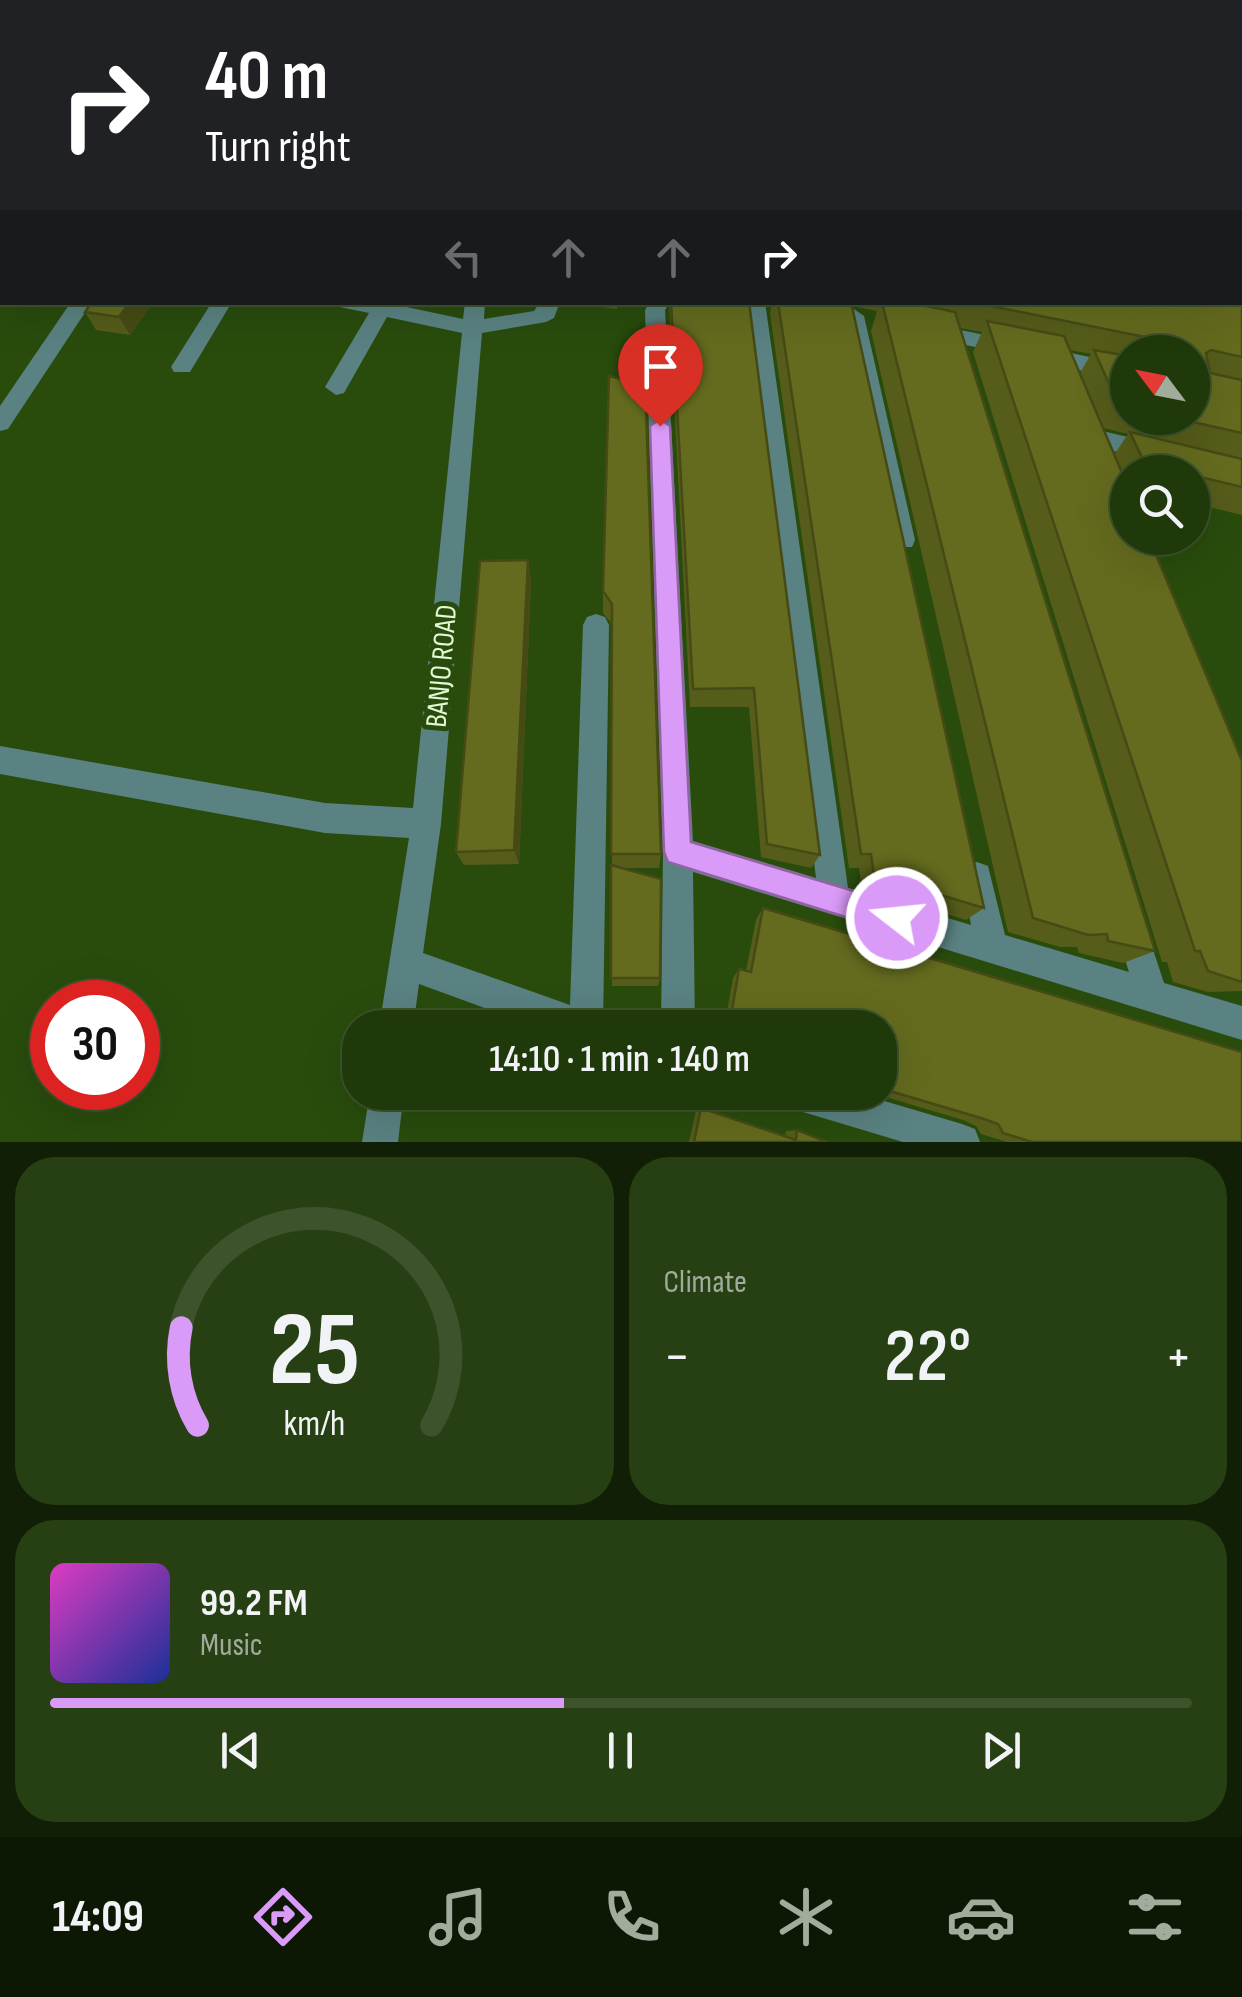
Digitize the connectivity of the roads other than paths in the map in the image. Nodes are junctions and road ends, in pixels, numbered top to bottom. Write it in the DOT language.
graph roads {
  1 [pos="80,305"];
  2 [pos="220,305"];
  3 [pos="362,305"];
  4 [pos="549,305"];
  5 [pos="658,305"];
  6 [pos="755,305"];
  7 [pos="382,309"];
  8 [pos="474,315"];
  9 [pos="854,316"];
  10 [pos="904,326"];
  11 [pos="954,336"];
  12 [pos="1058,358"];
  13 [pos="182,367"];
  14 [pos="1110,369"];
  15 [pos="965,374"];
  16 [pos="336,387"];
  17 [pos="1071,390"];
  18 [pos="0,423"];
  19 [pos="1169,455"];
  20 [pos="1102,468"];
  21 [pos="908,564"];
  22 [pos="596,625"];
  23 [pos="0,760"];
  24 [pos="426,824"];
  25 [pos="970,850"];
  26 [pos="678,852"];
  27 [pos="834,900"];
  28 [pos="1124,904"];
  29 [pos="991,945"];
  30 [pos="404,963"];
  31 [pos="1153,999"];
  32 [pos="398,1010"];
  33 [pos="538,1010"];
  34 [pos="586,1010"];
  35 [pos="678,1010"];
  36 [pos="1242,1023"];
  37 [pos="384,1110"];
  38 [pos="854,1110"];
  39 [pos="380,1142"];
  40 [pos="962,1142"];
  1 -- 18 [label="street"];
  2 -- 13 [label="street"];
  3 -- 7 [label="street"];
  4 -- 8 [label="street"];
  5 -- 26 [label="street"];
  6 -- 27 [label="street"];
  7 -- 8 [label="street"];
  7 -- 16 [label="street"];
  8 -- 24 [label="street, BANJO ROAD"];
  9 -- 21 [label="street"];
  10 -- 11 [label="street"];
  11 -- 12 [label="street"];
  11 -- 15 [label="street"];
  12 -- 14 [label="street"];
  12 -- 17 [label="street"];
  19 -- 20 [label="street"];
  22 -- 34 [label="street"];
  23 -- 24 [label="street"];
  24 -- 30 [label="street, BANJO ROAD"];
  25 -- 29 [label="street"];
  26 -- 27 [label="street"];
  26 -- 35 [label="street"];
  27 -- 29 [label="street"];
  28 -- 31 [label="street"];
  29 -- 31 [label="street"];
  30 -- 32 [label="street, BANJO ROAD"];
  30 -- 33 [label="street"];
  31 -- 36 [label="street"];
  37 -- 39 [label="street"];
  38 -- 40 [label="street"];
}
